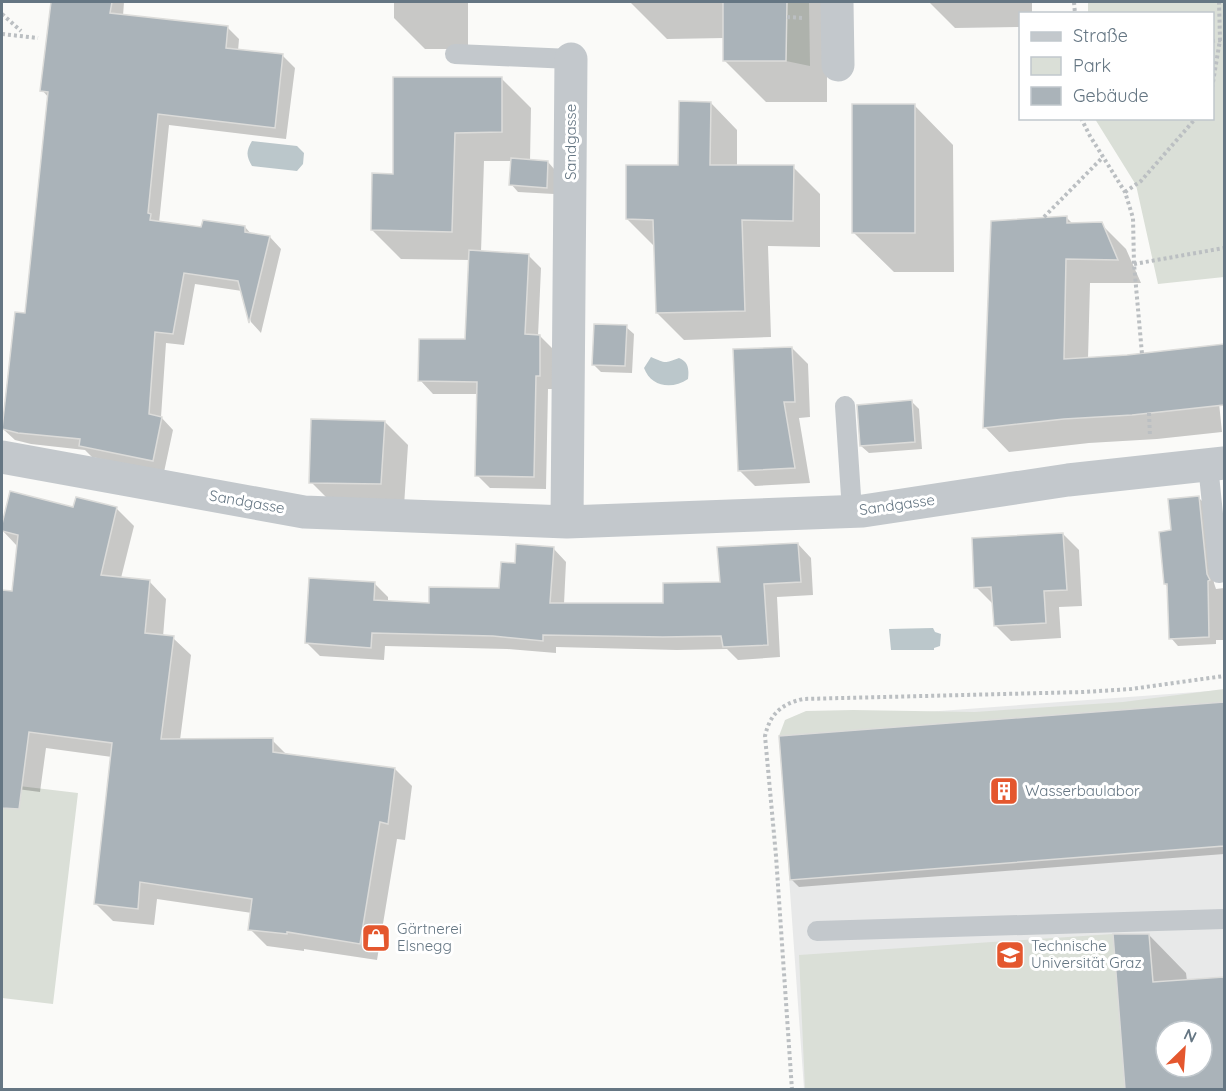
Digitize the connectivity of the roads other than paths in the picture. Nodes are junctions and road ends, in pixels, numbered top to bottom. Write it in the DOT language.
graph roads {
  1 [pos="837,2"];
  2 [pos="455,54"];
  3 [pos="571,59"];
  4 [pos="838,65"];
  5 [pos="845,406"];
  6 [pos="2,457"];
  7 [pos="1216,464"];
  8 [pos="852,512"];
  9 [pos="567,522"];
  10 [pos="1219,573"];
  11 [pos="1224,919"];
  12 [pos="817,931"];
  1 -- 4 [label="street"];
  2 -- 3 [label="lane, Sandgasse"];
  3 -- 9 [label="street, Sandgasse"];
  5 -- 8 [label="lane"];
  6 -- 9 [label="street, Sandgasse"];
  7 -- 8 [label="street, Sandgasse"];
  7 -- 10 [label="lane"];
  8 -- 9 [label="street, Sandgasse"];
  11 -- 12 [label="lane"];
}
